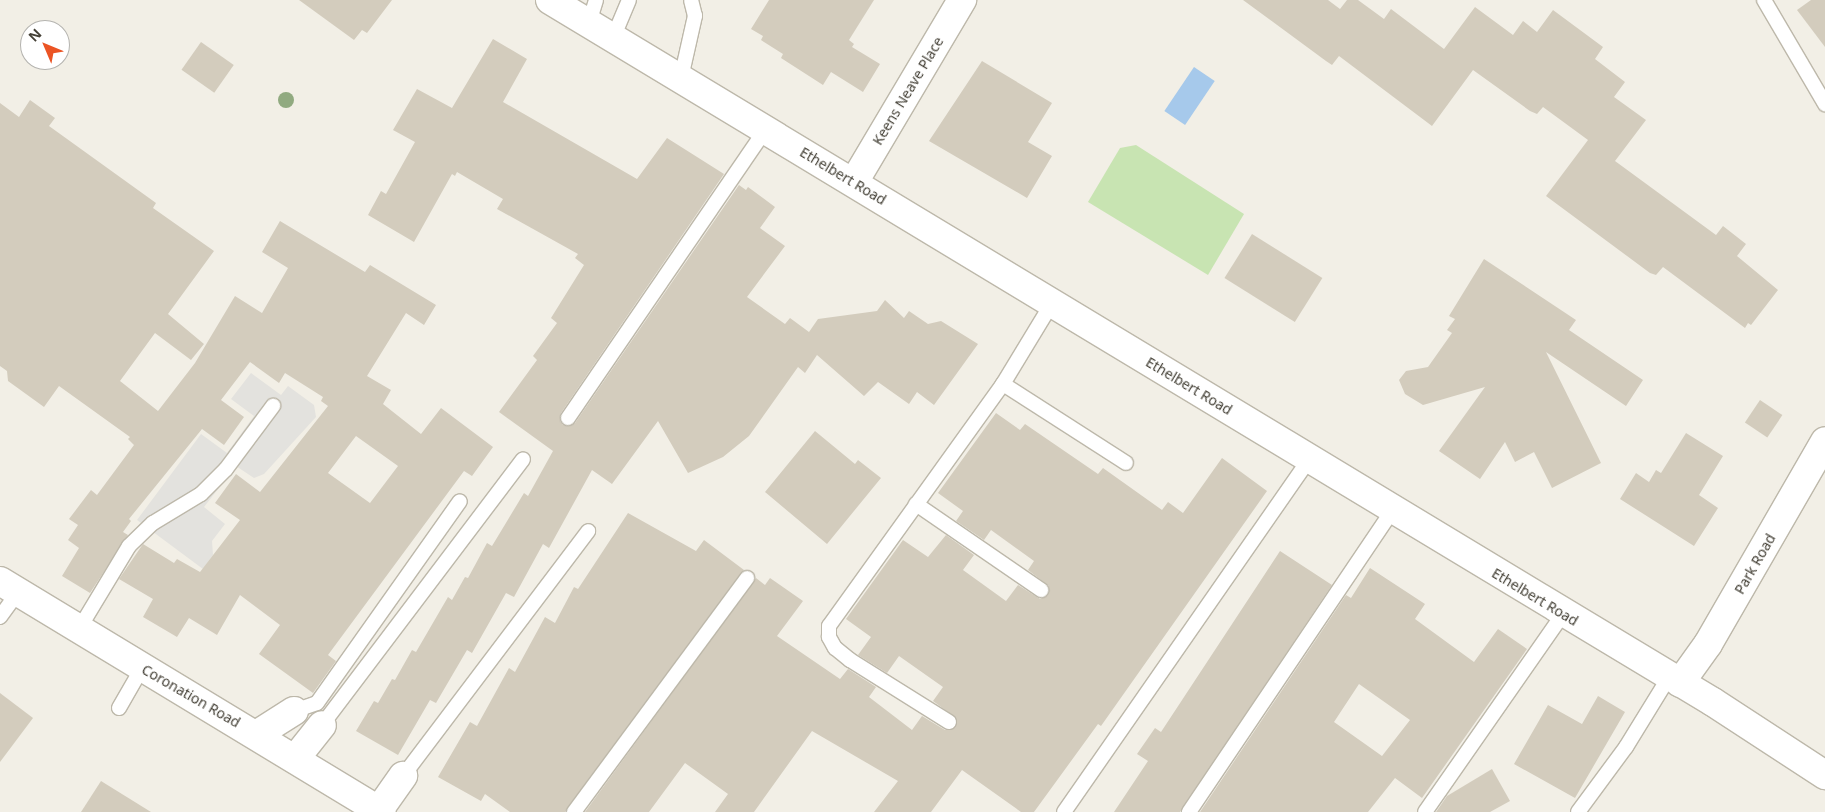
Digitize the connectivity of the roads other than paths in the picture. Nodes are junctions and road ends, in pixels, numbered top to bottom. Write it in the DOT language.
graph roads {
  1 [pos="550,0"];
  2 [pos="629,0"];
  3 [pos="691,0"];
  4 [pos="962,0"];
  5 [pos="1764,0"];
  6 [pos="593,12"];
  7 [pos="613,38"];
  8 [pos="681,78"];
  9 [pos="1825,104"];
  10 [pos="766,129"];
  11 [pos="854,182"];
  12 [pos="1052,303"];
  13 [pos="1003,384"];
  14 [pos="273,406"];
  15 [pos="568,418"];
  16 [pos="1825,441"];
  17 [pos="523,459"];
  18 [pos="1309,459"];
  19 [pos="1126,463"];
  20 [pos="460,501"];
  21 [pos="916,504"];
  22 [pos="1393,510"];
  23 [pos="588,530"];
  24 [pos="747,578"];
  25 [pos="9,587"];
  26 [pos="1041,590"];
  27 [pos="1563,614"];
  28 [pos="0,617"];
  29 [pos="79,629"];
  30 [pos="142,668"];
  31 [pos="1674,680"];
  32 [pos="119,708"];
  33 [pos="294,711"];
  34 [pos="949,722"];
  35 [pos="322,725"];
  36 [pos="256,735"];
  37 [pos="295,759"];
  38 [pos="1825,775"];
  39 [pos="403,776"];
  40 [pos="381,811"];
  41 [pos="574,812"];
  42 [pos="1064,812"];
  43 [pos="1189,812"];
  44 [pos="1425,812"];
  45 [pos="1578,812"];
  1 -- 6 [label="street, Ethelbert Road"];
  2 -- 7 [label="lane"];
  3 -- 8 [label="lane"];
  4 -- 11 [label="street, Keens Neave Place"];
  5 -- 9 [label="lane"];
  6 -- 7 [label="street, Ethelbert Road"];
  7 -- 8 [label="street, Ethelbert Road"];
  8 -- 10 [label="street, Ethelbert Road"];
  10 -- 11 [label="street, Ethelbert Road"];
  10 -- 15 [label="lane"];
  11 -- 12 [label="street, Ethelbert Road"];
  12 -- 13 [label="lane"];
  12 -- 18 [label="street, Ethelbert Road"];
  13 -- 19 [label="lane"];
  13 -- 21 [label="lane"];
  14 -- 29 [label="lane"];
  16 -- 31 [label="street, Park Road"];
  17 -- 35 [label="lane"];
  18 -- 22 [label="street, Ethelbert Road"];
  18 -- 42 [label="lane"];
  20 -- 33 [label="lane"];
  21 -- 26 [label="lane"];
  21 -- 34 [label="lane"];
  22 -- 27 [label="street, Ethelbert Road"];
  22 -- 43 [label="lane"];
  23 -- 39 [label="lane"];
  24 -- 41 [label="lane"];
  25 -- 28 [label="lane"];
  25 -- 29 [label="street, Coronation Road"];
  27 -- 31 [label="street, Ethelbert Road"];
  27 -- 44 [label="lane"];
  29 -- 30 [label="street, Coronation Road"];
  30 -- 32 [label="lane"];
  30 -- 36 [label="street, Coronation Road"];
  31 -- 38 [label="street, Ethelbert Road"];
  31 -- 45 [label="lane"];
  33 -- 36 [label="street"];
  35 -- 37 [label="street"];
  36 -- 37 [label="street, Coronation Road"];
  37 -- 40 [label="street, Coronation Road"];
  39 -- 40 [label="street"];
}
